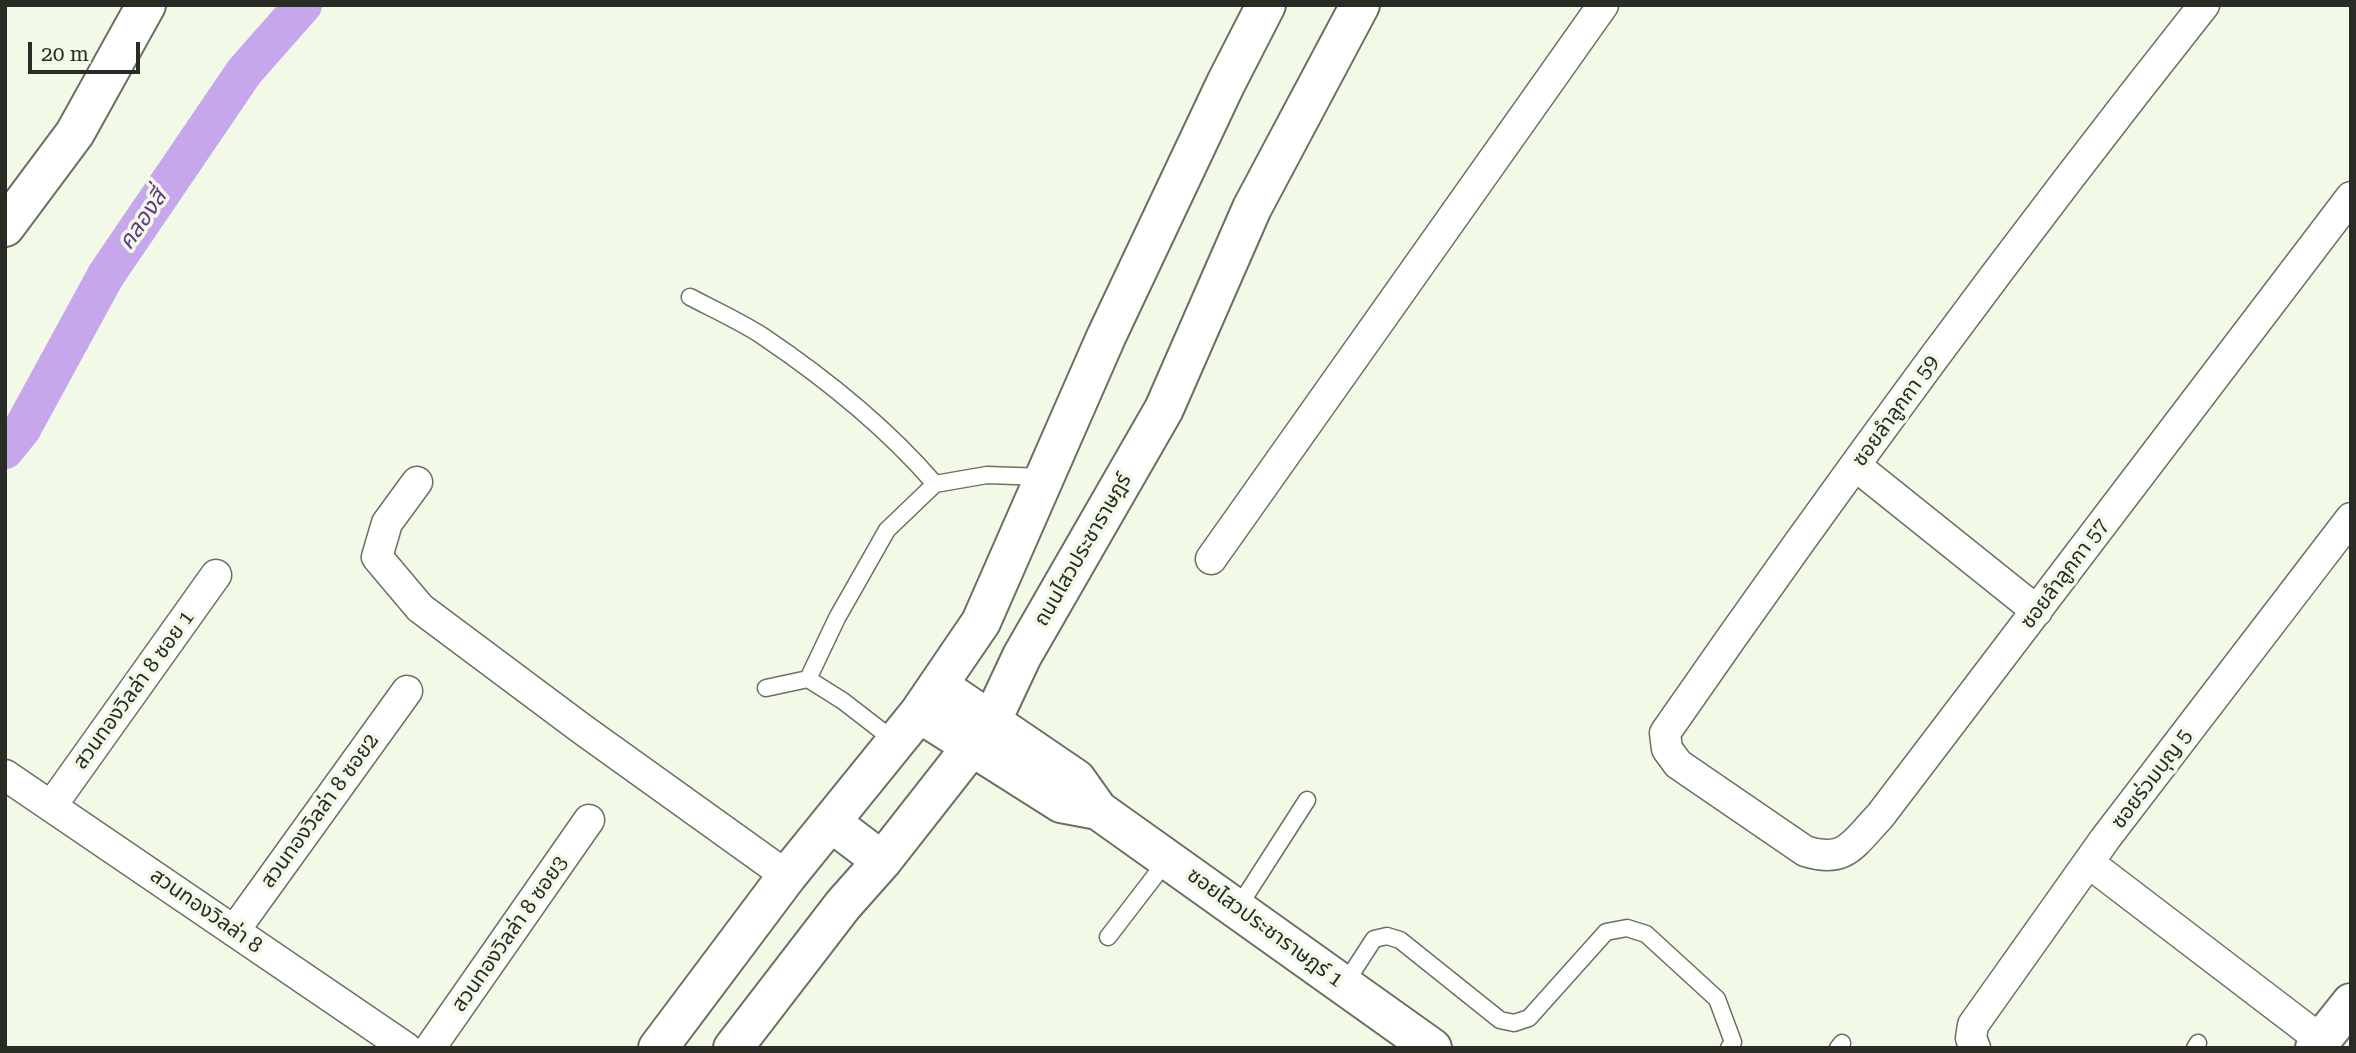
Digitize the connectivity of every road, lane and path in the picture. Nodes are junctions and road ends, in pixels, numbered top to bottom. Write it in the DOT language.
graph roads {
  1 [pos="146,5"];
  2 [pos="1266,5"];
  3 [pos="1360,5"];
  4 [pos="1603,5"];
  5 [pos="2204,5"];
  6 [pos="2351,197"];
  7 [pos="5,227"];
  8 [pos="690,297"];
  9 [pos="1856,466"];
  10 [pos="1044,477"];
  11 [pos="417,482"];
  12 [pos="935,484"];
  13 [pos="2351,518"];
  14 [pos="1211,559"];
  15 [pos="216,575"];
  16 [pos="2037,611"];
  17 [pos="808,679"];
  18 [pos="766,688"];
  19 [pos="407,691"];
  20 [pos="929,699"];
  21 [pos="981,735"];
  22 [pos="896,742"];
  23 [pos="5,775"];
  24 [pos="1307,800"];
  25 [pos="52,805"];
  26 [pos="1741,808"];
  27 [pos="589,820"];
  28 [pos="832,823"];
  29 [pos="1168,859"];
  30 [pos="882,862"];
  31 [pos="2089,863"];
  32 [pos="787,876"];
  33 [pos="1237,909"];
  34 [pos="234,931"];
  35 [pos="1108,937"];
  36 [pos="1344,985"];
  37 [pos="2351,1003"];
  38 [pos="2318,1044"];
  39 [pos="406,1048"];
  40 [pos="430,1048"];
  41 [pos="658,1048"];
  42 [pos="733,1048"];
  43 [pos="1432,1048"];
  44 [pos="1729,1048"];
  45 [pos="1975,1048"];
  1 -- 7 [label="main road"];
  2 -- 10 [label="main road"];
  3 -- 21 [label="main road, ถนนไสวประชาราษฎร์"];
  4 -- 14 [label="street"];
  5 -- 9 [label="street, ซอยลำลูกกา 59"];
  6 -- 16 [label="street, ซอยลำลูกกา 57"];
  8 -- 12 [label="lane"];
  9 -- 16 [label="street"];
  9 -- 26 [label="street, ซอยลำลูกกา 59"];
  10 -- 12 [label="lane"];
  10 -- 20 [label="main road"];
  11 -- 32 [label="street"];
  12 -- 17 [label="lane"];
  13 -- 31 [label="street, ซอยร่วมบุญ 5"];
  15 -- 25 [label="street, สวนทองวิลล่า 8 ซอย 1"];
  16 -- 26 [label="street, ซอยลำลูกกา 57"];
  17 -- 18 [label="lane"];
  17 -- 22 [label="lane"];
  19 -- 34 [label="street, สวนทองวิลล่า 8 ซอย2"];
  20 -- 21 [label="main road"];
  20 -- 22 [label="main road"];
  21 -- 29 [label="main road, ซอยไสวประชาราษฎร์ 1"];
  21 -- 30 [label="main road, ถนนไสวประชาราษฎร์"];
  22 -- 28 [label="main road"];
  23 -- 25 [label="street, สวนทองวิลล่า 8"];
  24 -- 33 [label="lane"];
  25 -- 34 [label="street, สวนทองวิลล่า 8"];
  27 -- 40 [label="street, สวนทองวิลล่า 8 ซอย3"];
  28 -- 30 [label="main road"];
  28 -- 32 [label="main road"];
  29 -- 33 [label="main road, ซอยไสวประชาราษฎร์ 1"];
  29 -- 35 [label="lane"];
  30 -- 42 [label="main road, ถนนไสวประชาราษฎร์"];
  31 -- 38 [label="street"];
  31 -- 45 [label="street, ซอยร่วมบุญ 5"];
  32 -- 41 [label="main road"];
  33 -- 36 [label="main road, ซอยไสวประชาราษฎร์ 1"];
  34 -- 39 [label="street, สวนทองวิลล่า 8"];
  36 -- 43 [label="main road, ซอยไสวประชาราษฎร์ 1"];
  36 -- 44 [label="lane"];
  37 -- 38 [label="main road"];
}
